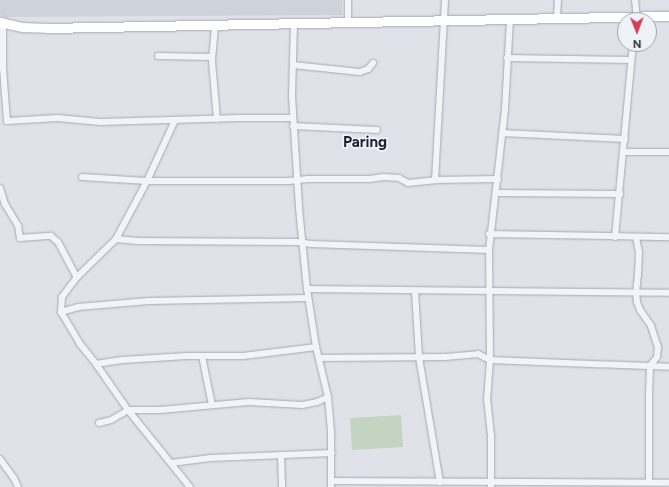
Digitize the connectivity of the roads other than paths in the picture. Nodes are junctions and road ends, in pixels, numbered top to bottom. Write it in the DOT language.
graph roads {
  1 [pos="348,0"];
  2 [pos="445,0"];
  3 [pos="558,0"];
  4 [pos="635,0"];
  5 [pos="636,12"];
  6 [pos="669,16"];
  7 [pos="657,17"];
  8 [pos="557,18"];
  9 [pos="617,18"];
  10 [pos="510,20"];
  11 [pos="348,22"];
  12 [pos="444,22"];
  13 [pos="2,23"];
  14 [pos="294,24"];
  15 [pos="215,26"];
  16 [pos="632,52"];
  17 [pos="158,56"];
  18 [pos="212,57"];
  19 [pos="507,58"];
  20 [pos="631,60"];
  21 [pos="373,64"];
  22 [pos="294,65"];
  23 [pos="293,118"];
  24 [pos="217,119"];
  25 [pos="175,120"];
  26 [pos="293,126"];
  27 [pos="377,130"];
  28 [pos="502,133"];
  29 [pos="625,139"];
  30 [pos="624,152"];
  31 [pos="669,152"];
  32 [pos="82,177"];
  33 [pos="498,179"];
  34 [pos="297,180"];
  35 [pos="435,180"];
  36 [pos="147,181"];
  37 [pos="0,188"];
  38 [pos="497,192"];
  39 [pos="620,194"];
  40 [pos="490,234"];
  41 [pos="615,237"];
  42 [pos="636,237"];
  43 [pos="669,237"];
  44 [pos="116,239"];
  45 [pos="302,242"];
  46 [pos="489,250"];
  47 [pos="77,277"];
  48 [pos="307,289"];
  49 [pos="415,291"];
  50 [pos="488,291"];
  51 [pos="636,292"];
  52 [pos="669,292"];
  53 [pos="308,298"];
  54 [pos="61,312"];
  55 [pos="316,347"];
  56 [pos="202,356"];
  57 [pos="419,357"];
  58 [pos="319,358"];
  59 [pos="490,360"];
  60 [pos="96,364"];
  61 [pos="650,366"];
  62 [pos="669,367"];
  63 [pos="328,397"];
  64 [pos="212,405"];
  65 [pos="128,410"];
  66 [pos="99,423"];
  67 [pos="332,453"];
  68 [pos="281,456"];
  69 [pos="0,459"];
  70 [pos="170,463"];
  71 [pos="440,482"];
  72 [pos="649,482"];
  73 [pos="669,483"];
  74 [pos="331,484"];
  75 [pos="422,484"];
  76 [pos="491,485"];
  77 [pos="18,487"];
  78 [pos="190,487"];
  79 [pos="282,487"];
  1 -- 11 [label="street"];
  2 -- 12 [label="street"];
  3 -- 8 [label="street"];
  4 -- 5 [label="street"];
  6 -- 7 [label="main road"];
  8 -- 9 [label="main road"];
  8 -- 10 [label="main road"];
  10 -- 12 [label="main road"];
  10 -- 19 [label="street"];
  11 -- 12 [label="main road"];
  11 -- 14 [label="main road"];
  12 -- 35 [label="street"];
  13 -- 15 [label="main road"];
  13 -- 25 [label="street"];
  14 -- 15 [label="main road"];
  14 -- 22 [label="street"];
  15 -- 18 [label="street"];
  16 -- 20 [label="street"];
  17 -- 18 [label="street"];
  18 -- 24 [label="street"];
  19 -- 20 [label="street"];
  19 -- 28 [label="street"];
  20 -- 29 [label="street"];
  21 -- 22 [label="street"];
  22 -- 23 [label="street"];
  23 -- 24 [label="street"];
  23 -- 26 [label="street"];
  24 -- 25 [label="street"];
  25 -- 36 [label="street"];
  26 -- 27 [label="street"];
  26 -- 34 [label="street"];
  28 -- 29 [label="street"];
  28 -- 33 [label="street"];
  29 -- 30 [label="street"];
  30 -- 31 [label="street"];
  30 -- 39 [label="street"];
  32 -- 36 [label="street"];
  33 -- 35 [label="street"];
  33 -- 38 [label="street"];
  34 -- 35 [label="street"];
  34 -- 36 [label="street"];
  34 -- 45 [label="street"];
  36 -- 44 [label="street"];
  37 -- 47 [label="street"];
  38 -- 39 [label="street"];
  38 -- 40 [label="street"];
  39 -- 41 [label="street"];
  40 -- 41 [label="street"];
  40 -- 46 [label="street"];
  41 -- 42 [label="street"];
  42 -- 43 [label="street"];
  42 -- 51 [label="street"];
  44 -- 45 [label="street"];
  44 -- 47 [label="street"];
  45 -- 46 [label="street"];
  45 -- 48 [label="street"];
  46 -- 50 [label="street"];
  47 -- 54 [label="street"];
  48 -- 49 [label="street"];
  48 -- 53 [label="street"];
  49 -- 50 [label="street"];
  49 -- 57 [label="street"];
  50 -- 51 [label="street"];
  50 -- 59 [label="street"];
  51 -- 52 [label="street"];
  51 -- 61 [label="street"];
  53 -- 54 [label="street"];
  53 -- 55 [label="street"];
  54 -- 60 [label="street"];
  55 -- 56 [label="street"];
  55 -- 58 [label="street"];
  56 -- 60 [label="street"];
  56 -- 64 [label="street"];
  57 -- 58 [label="street"];
  57 -- 59 [label="street"];
  57 -- 71 [label="street"];
  58 -- 63 [label="street"];
  59 -- 61 [label="street"];
  59 -- 76 [label="street"];
  60 -- 65 [label="street"];
  61 -- 62 [label="street"];
  61 -- 72 [label="street"];
  63 -- 64 [label="street"];
  63 -- 67 [label="street"];
  64 -- 65 [label="street"];
  65 -- 66 [label="street"];
  65 -- 70 [label="street"];
  67 -- 68 [label="street"];
  67 -- 74 [label="street"];
  68 -- 70 [label="street"];
  68 -- 79 [label="street"];
  69 -- 77 [label="street"];
  70 -- 78 [label="street"];
  71 -- 75 [label="street"];
  71 -- 76 [label="street"];
  72 -- 73 [label="street"];
  72 -- 76 [label="street"];
  74 -- 75 [label="street"];
}
